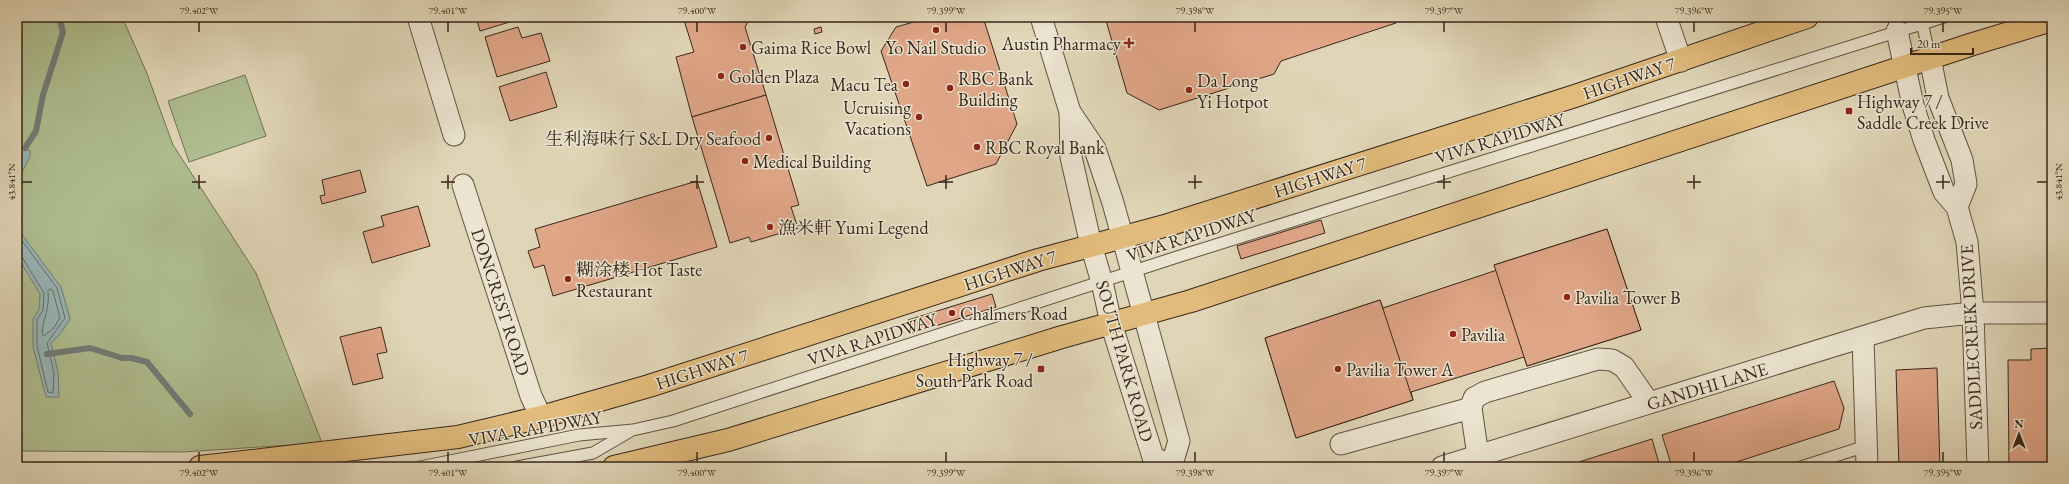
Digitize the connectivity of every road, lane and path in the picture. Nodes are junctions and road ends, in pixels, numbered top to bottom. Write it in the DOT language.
graph roads {
  1 [pos="418,17"];
  2 [pos="1041,17"];
  3 [pos="1666,17"];
  4 [pos="1807,17"];
  5 [pos="1944,17"];
  6 [pos="1922,20"];
  7 [pos="2052,20"];
  8 [pos="1895,24"];
  9 [pos="1930,58"];
  10 [pos="1681,60"];
  11 [pos="1904,67"];
  12 [pos="1070,112"];
  13 [pos="454,135"];
  14 [pos="464,186"];
  15 [pos="1957,207"];
  16 [pos="1123,236"];
  17 [pos="1091,245"];
  18 [pos="1133,272"];
  19 [pos="1102,282"];
  20 [pos="2052,313"];
  21 [pos="1144,314"];
  22 [pos="1973,314"];
  23 [pos="1111,323"];
  24 [pos="1863,337"];
  25 [pos="1649,403"];
  26 [pos="1471,408"];
  27 [pos="541,417"];
  28 [pos="633,430"];
  29 [pos="1341,444"];
  30 [pos="1866,446"];
  31 [pos="1478,456"];
  32 [pos="1171,466"];
  33 [pos="200,467"];
  34 [pos="420,467"];
  35 [pos="517,467"];
  36 [pos="614,467"];
  37 [pos="1442,467"];
  38 [pos="1801,467"];
  39 [pos="1867,467"];
  40 [pos="1978,467"];
  1 -- 13 [label="street"];
  2 -- 12 [label="street"];
  3 -- 10 [label="street"];
  4 -- 10 [label="main road, HIGHWAY 7"];
  5 -- 6 [label="lane, VIVA RAPIDWAY"];
  6 -- 8 [label="lane, VIVA RAPIDWAY"];
  6 -- 9 [label="lane"];
  7 -- 9 [label="main road"];
  8 -- 11 [label="street, SADDLECREEK DRIVE"];
  8 -- 18 [label="lane, VIVA RAPIDWAY"];
  9 -- 11 [label="main road"];
  9 -- 15 [label="street"];
  10 -- 16 [label="main road, HIGHWAY 7"];
  11 -- 15 [label="street, SADDLECREEK DRIVE"];
  11 -- 21 [label="main road"];
  12 -- 16 [label="street"];
  12 -- 17 [label="street"];
  14 -- 27 [label="street, DONCREST ROAD"];
  15 -- 22 [label="street, SADDLECREEK DRIVE"];
  16 -- 17 [label="main road, HIGHWAY 7"];
  16 -- 18 [label="street"];
  17 -- 19 [label="street, SOUTH PARK ROAD"];
  17 -- 27 [label="main road, HIGHWAY 7"];
  18 -- 19 [label="lane, VIVA RAPIDWAY"];
  18 -- 21 [label="street"];
  19 -- 23 [label="street, SOUTH PARK ROAD"];
  19 -- 28 [label="lane, VIVA RAPIDWAY"];
  20 -- 22 [label="street, GANDHI LANE"];
  21 -- 23 [label="main road"];
  21 -- 32 [label="street, SOUTH PARK ROAD"];
  22 -- 24 [label="street, GANDHI LANE"];
  22 -- 40 [label="street, SADDLECREEK DRIVE"];
  23 -- 32 [label="street, SOUTH PARK ROAD"];
  23 -- 36 [label="main road"];
  24 -- 25 [label="street, GANDHI LANE"];
  24 -- 30 [label="street"];
  25 -- 26 [label="street"];
  25 -- 31 [label="street, GANDHI LANE"];
  26 -- 29 [label="street"];
  26 -- 31 [label="street"];
  27 -- 33 [label="main road, HIGHWAY 7"];
  28 -- 34 [label="lane, VIVA RAPIDWAY"];
  28 -- 35 [label="lane, VIVA RAPIDWAY"];
  30 -- 38 [label="lane"];
  30 -- 39 [label="street"];
  31 -- 37 [label="street, GANDHI LANE"];
}
